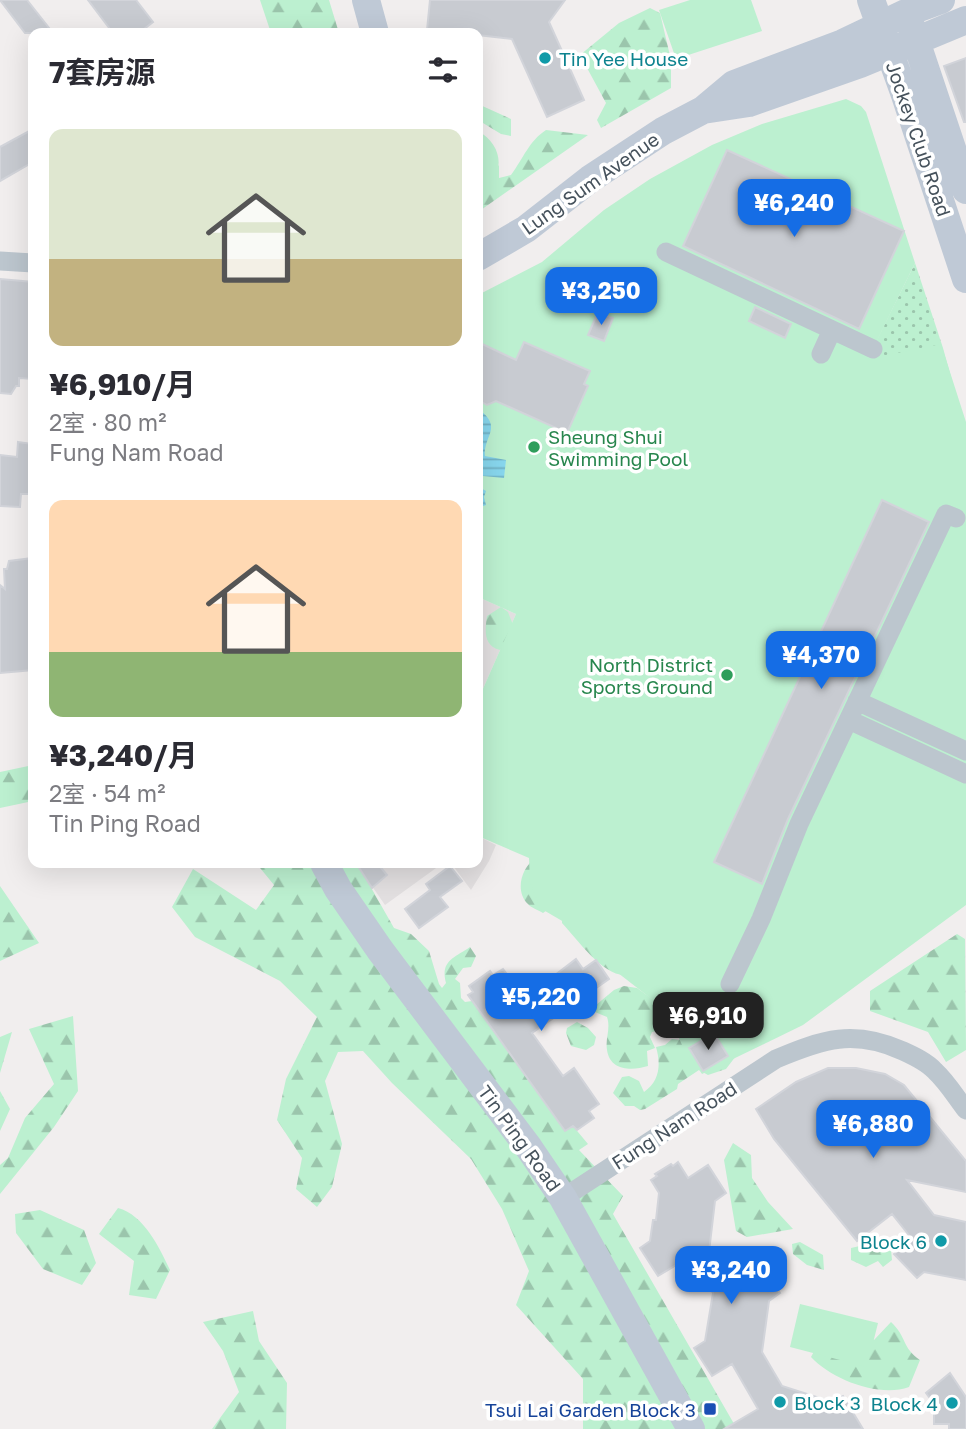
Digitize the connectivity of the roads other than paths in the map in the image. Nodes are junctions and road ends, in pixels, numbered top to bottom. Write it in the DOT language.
graph roads {
  1 [pos="366,0"];
  2 [pos="941,0"];
  3 [pos="904,6"];
  4 [pos="875,12"];
  5 [pos="966,20"];
  6 [pos="374,28"];
  7 [pos="916,41"];
  8 [pos="890,53"];
  9 [pos="703,110"];
  10 [pos="966,190"];
  11 [pos="666,252"];
  12 [pos="483,254"];
  13 [pos="0,261"];
  14 [pos="28,263"];
  15 [pos="966,279"];
  16 [pos="832,330"];
  17 [pos="873,349"];
  18 [pos="821,354"];
  19 [pos="956,518"];
  20 [pos="853,710"];
  21 [pos="966,751"];
  22 [pos="966,774"];
  23 [pos="327,868"];
  24 [pos="730,985"];
  25 [pos="966,1110"];
  26 [pos="563,1198"];
  27 [pos="691,1429"];
  1 -- 6 [label="street"];
  2 -- 3 [label="street, Lung Sum Avenue"];
  3 -- 4 [label="street, Lung Sum Avenue"];
  3 -- 7 [label="street, Jockey Club Road"];
  4 -- 8 [label="street, Jockey Club Road"];
  4 -- 9 [label="street, Lung Sum Avenue"];
  5 -- 7 [label="street, Lung Sum Avenue"];
  7 -- 8 [label="street, Lung Sum Avenue"];
  7 -- 10 [label="street, Jockey Club Road"];
  8 -- 9 [label="street, Lung Sum Avenue"];
  8 -- 15 [label="street, Jockey Club Road"];
  9 -- 12 [label="street, Lung Sum Avenue"];
  11 -- 16 [label="street"];
  13 -- 14 [label="street"];
  16 -- 17 [label="street"];
  16 -- 18 [label="street"];
  19 -- 20 [label="street"];
  20 -- 21 [label="street"];
  20 -- 22 [label="street"];
  20 -- 24 [label="street"];
  23 -- 26 [label="street, Tin Ping Road"];
  25 -- 26 [label="street, Fung Nam Road"];
  26 -- 27 [label="street, Tin Ping Road"];
}
